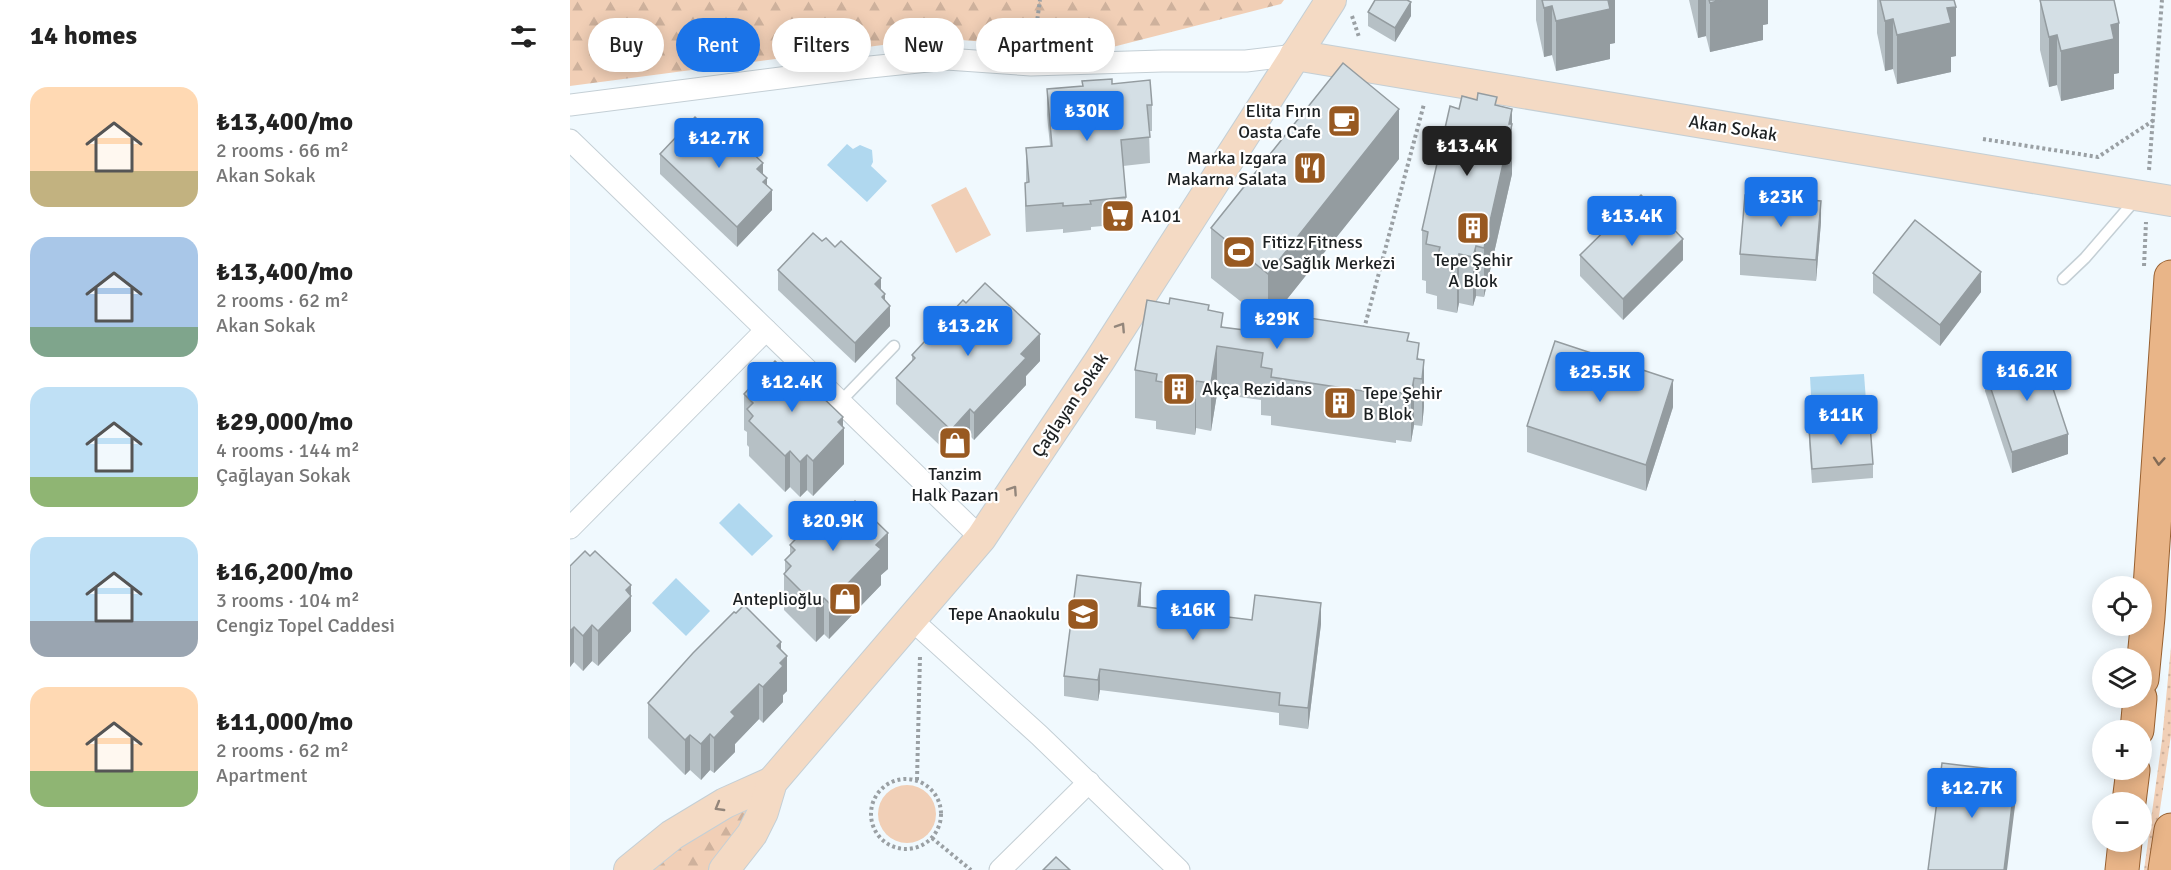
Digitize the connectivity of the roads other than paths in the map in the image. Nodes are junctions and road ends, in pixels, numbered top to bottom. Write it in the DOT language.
graph roads {
  1 [pos="1331,0"];
  2 [pos="1295,55"];
  3 [pos="570,105"];
  4 [pos="570,140"];
  5 [pos="2139,196"];
  6 [pos="2171,201"];
  7 [pos="2171,277"];
  8 [pos="2063,279"];
  9 [pos="766,330"];
  10 [pos="894,346"];
  11 [pos="840,402"];
  12 [pos="570,528"];
  13 [pos="981,538"];
  14 [pos="912,620"];
  15 [pos="2145,648"];
  16 [pos="772,782"];
  17 [pos="1089,782"];
  18 [pos="2171,830"];
  19 [pos="2124,852"];
  20 [pos="629,870"];
  21 [pos="724,870"];
  22 [pos="1000,870"];
  23 [pos="1179,870"];
  24 [pos="2122,870"];
  25 [pos="2165,870"];
  1 -- 2 [label="street, Çağlayan Sokak"];
  2 -- 3 [label="street"];
  2 -- 5 [label="street, Akan Sokak"];
  13 -- 2 [label="street, Çağlayan Sokak, one-way"];
  4 -- 9 [label="street"];
  5 -- 6 [label="street, Akan Sokak"];
  5 -- 8 [label="lane"];
  7 -- 15 [label="main road, one-way"];
  9 -- 11 [label="street"];
  9 -- 12 [label="street"];
  10 -- 11 [label="lane"];
  11 -- 13 [label="street"];
  13 -- 14 [label="street, Çağlayan Sokak"];
  14 -- 16 [label="street, Çağlayan Sokak"];
  14 -- 17 [label="street"];
  16 -- 20 [label="street, one-way"];
  16 -- 21 [label="street"];
  17 -- 22 [label="street"];
  17 -- 23 [label="street"];
  18 -- 25 [label="main road"];
  19 -- 24 [label="main road"];
}
